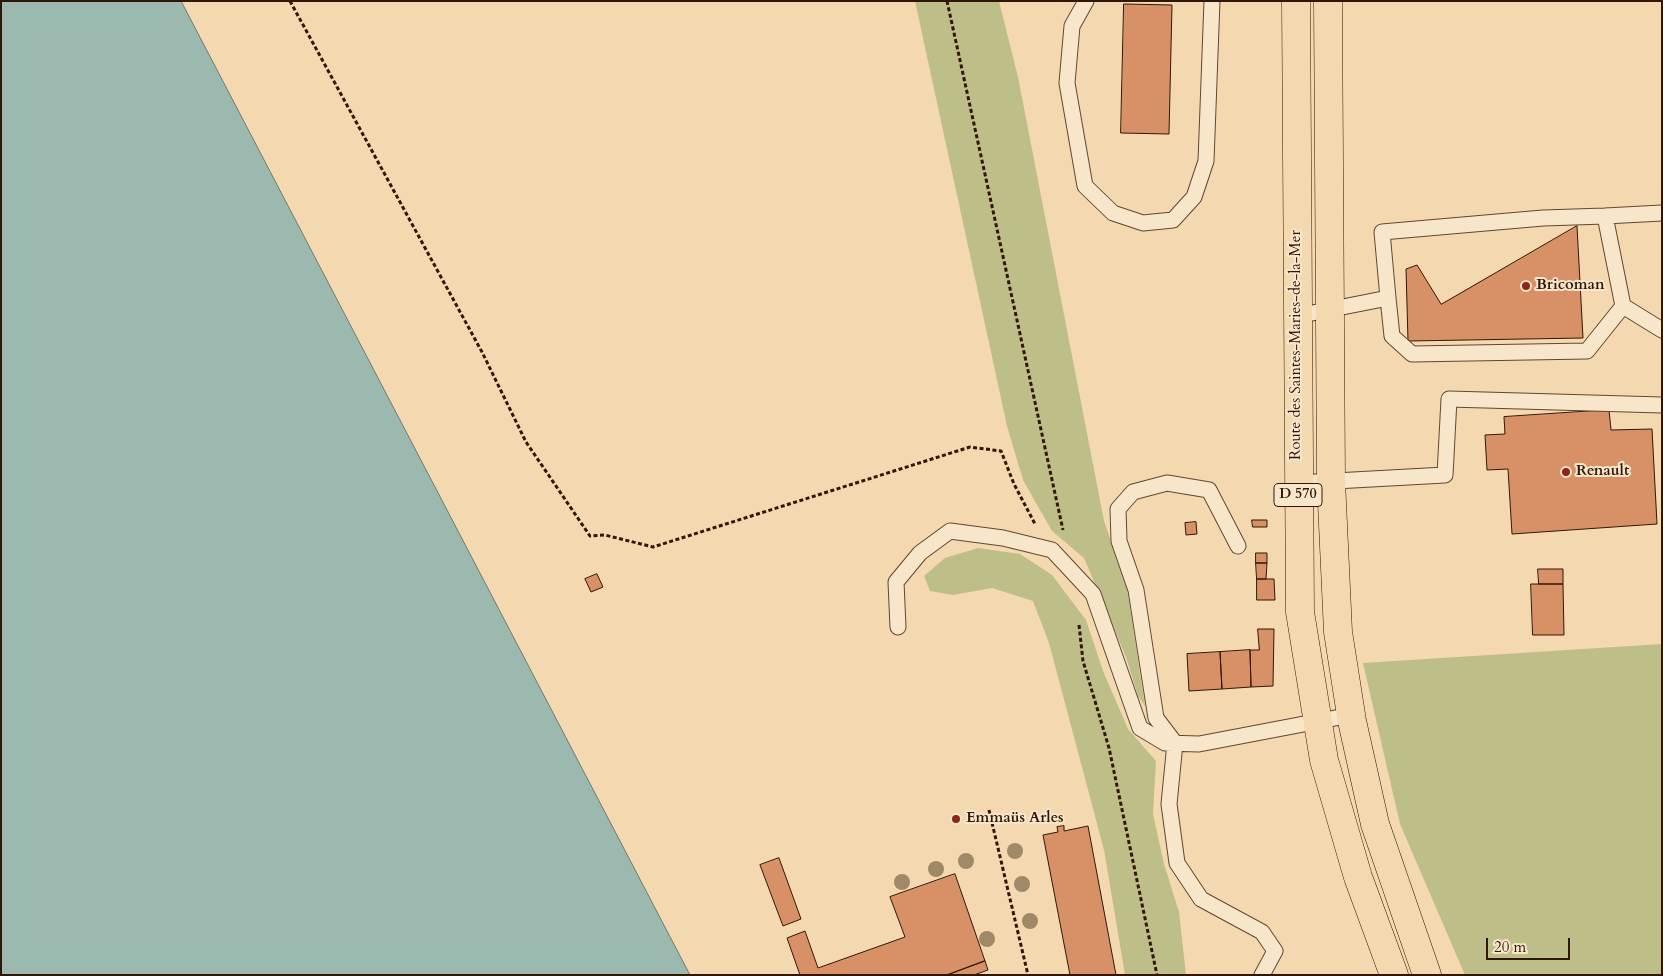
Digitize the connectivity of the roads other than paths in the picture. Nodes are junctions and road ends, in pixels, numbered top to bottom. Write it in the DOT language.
graph roads {
  1 [pos="1086,1"];
  2 [pos="1212,1"];
  3 [pos="1296,1"];
  4 [pos="1328,1"];
  5 [pos="1662,214"];
  6 [pos="1606,216"];
  7 [pos="1388,298"];
  8 [pos="1623,306"];
  9 [pos="1330,310"];
  10 [pos="1297,316"];
  11 [pos="1662,330"];
  12 [pos="1662,405"];
  13 [pos="1331,481"];
  14 [pos="1298,483"];
  15 [pos="1238,546"];
  16 [pos="898,627"];
  17 [pos="1351,715"];
  18 [pos="1317,720"];
  19 [pos="1175,743"];
  20 [pos="1262,975"];
  21 [pos="1394,975"];
  22 [pos="1427,975"];
  1 -- 2 [label="lane"];
  3 -- 10 [label="main road, Route des Saintes-Maries-de-la-Mer / D 570"];
  4 -- 9 [label="main road, D 570"];
  5 -- 6 [label="lane"];
  6 -- 7 [label="lane"];
  6 -- 8 [label="lane"];
  7 -- 8 [label="lane"];
  7 -- 9 [label="lane"];
  8 -- 11 [label="lane"];
  9 -- 10 [label="lane"];
  9 -- 13 [label="main road, D 570"];
  10 -- 14 [label="main road, Route des Saintes-Maries-de-la-Mer / D 570"];
  12 -- 13 [label="lane"];
  13 -- 14 [label="lane"];
  13 -- 17 [label="main road, D 570"];
  14 -- 18 [label="main road, Route des Saintes-Maries-de-la-Mer / D 570"];
  15 -- 19 [label="lane"];
  16 -- 19 [label="lane"];
  17 -- 18 [label="lane"];
  17 -- 22 [label="main road, D 570"];
  18 -- 19 [label="lane"];
  18 -- 21 [label="main road, Route des Saintes-Maries-de-la-Mer / D 570"];
  19 -- 20 [label="lane"];
}
